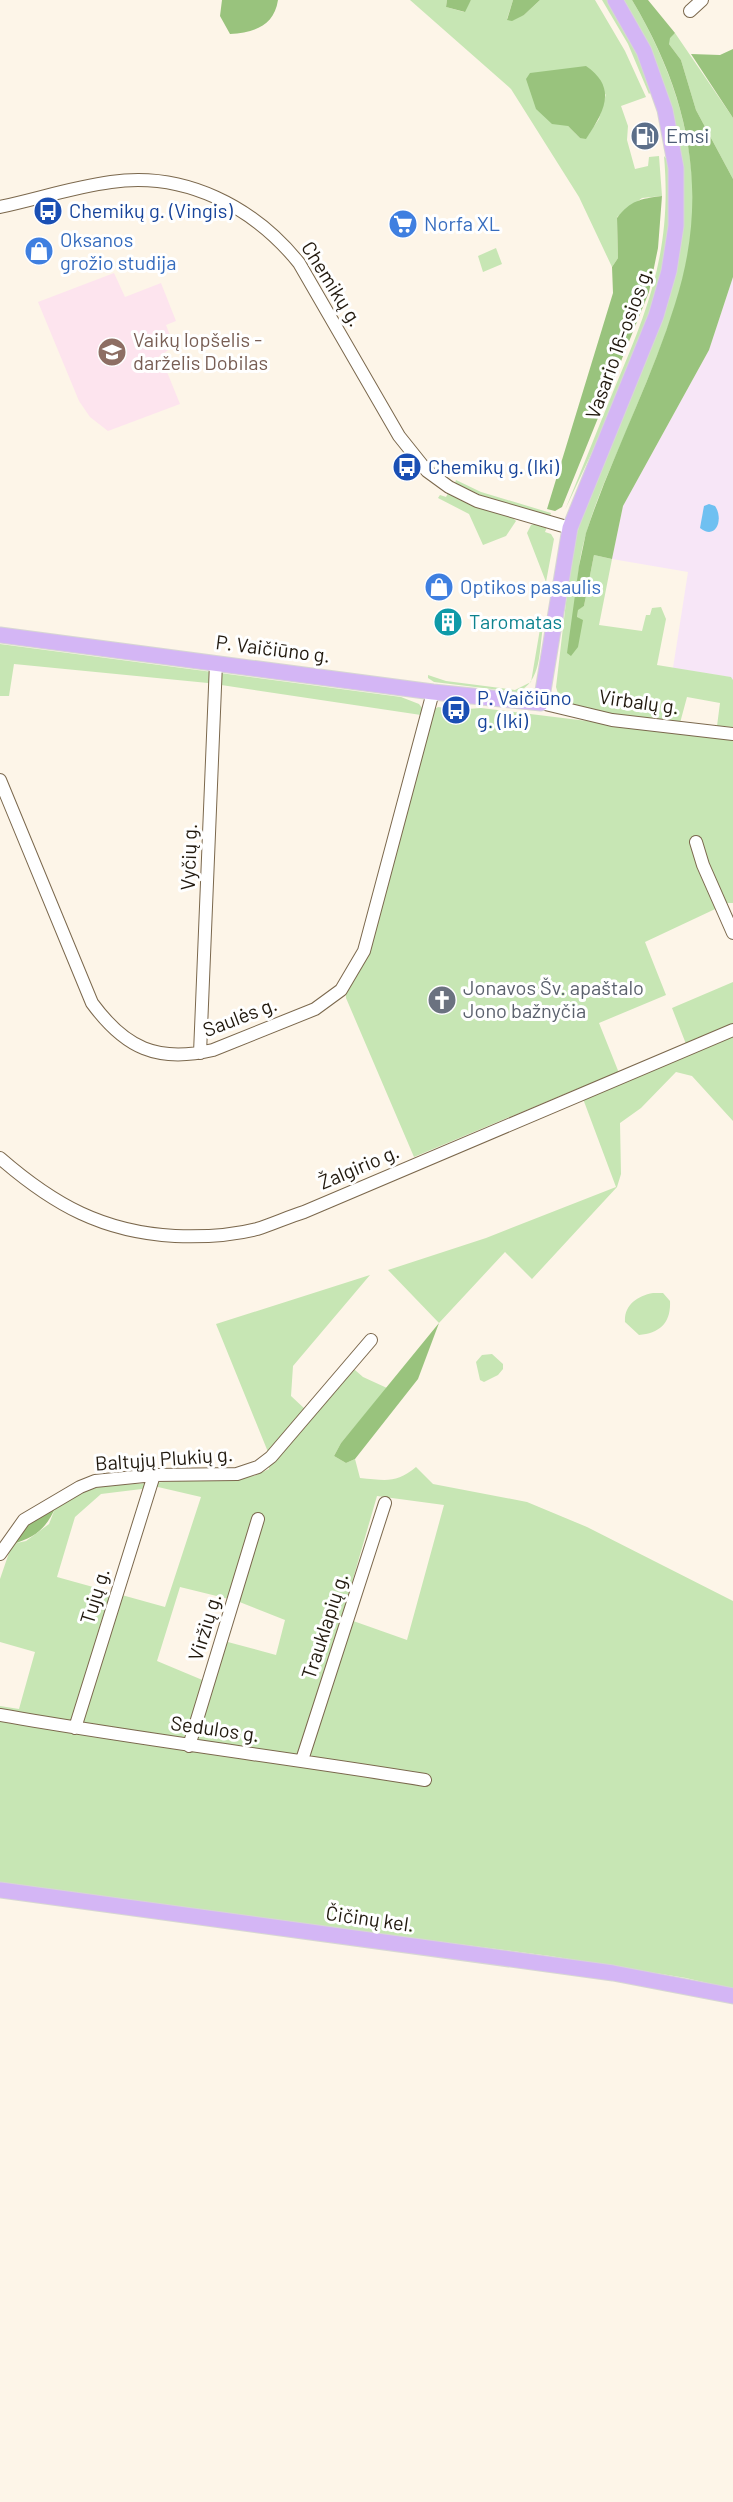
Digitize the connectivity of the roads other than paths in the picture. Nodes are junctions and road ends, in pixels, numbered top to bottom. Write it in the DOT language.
graph roads {
  1 [pos="615,0"];
  2 [pos="702,0"];
  3 [pos="690,11"];
  4 [pos="0,207"];
  5 [pos="570,528"];
  6 [pos="0,636"];
  7 [pos="216,663"];
  8 [pos="433,692"];
  9 [pos="541,703"];
  10 [pos="733,734"];
  11 [pos="0,780"];
  12 [pos="696,842"];
  13 [pos="733,933"];
  14 [pos="733,1030"];
  15 [pos="200,1053"];
  16 [pos="0,1158"];
  17 [pos="372,1340"];
  18 [pos="154,1475"];
  19 [pos="385,1503"];
  20 [pos="258,1519"];
  21 [pos="0,1554"];
  22 [pos="0,1715"];
  23 [pos="75,1728"];
  24 [pos="189,1746"];
  25 [pos="302,1760"];
  26 [pos="424,1780"];
  27 [pos="0,1890"];
  28 [pos="733,1996"];
  1 -- 5 [label="main road, Vasario 16-osios g."];
  2 -- 3 [label="street"];
  4 -- 5 [label="street, Chemikų g."];
  5 -- 9 [label="main road, Vasario 16-osios g."];
  6 -- 7 [label="main road, P. Vaičiūno g."];
  7 -- 8 [label="main road, P. Vaičiūno g."];
  7 -- 15 [label="street, Vyčių g."];
  8 -- 9 [label="main road, P. Vaičiūno g."];
  8 -- 15 [label="street, Saulės g."];
  9 -- 10 [label="street, Virbalų g."];
  11 -- 15 [label="street, Saulės g."];
  12 -- 13 [label="street"];
  14 -- 16 [label="street, Žalgirio g."];
  17 -- 18 [label="street, Baltųjų Plukių g."];
  18 -- 21 [label="street, Baltųjų Plukių g."];
  18 -- 23 [label="street, Tujų g."];
  19 -- 25 [label="street, Trauklapių g."];
  20 -- 24 [label="street, Viržių g."];
  22 -- 23 [label="street, Sedulos g."];
  23 -- 24 [label="street, Sedulos g."];
  24 -- 25 [label="street, Sedulos g."];
  25 -- 26 [label="street, Sedulos g."];
  27 -- 28 [label="main road, Čičinų kel."];
}
